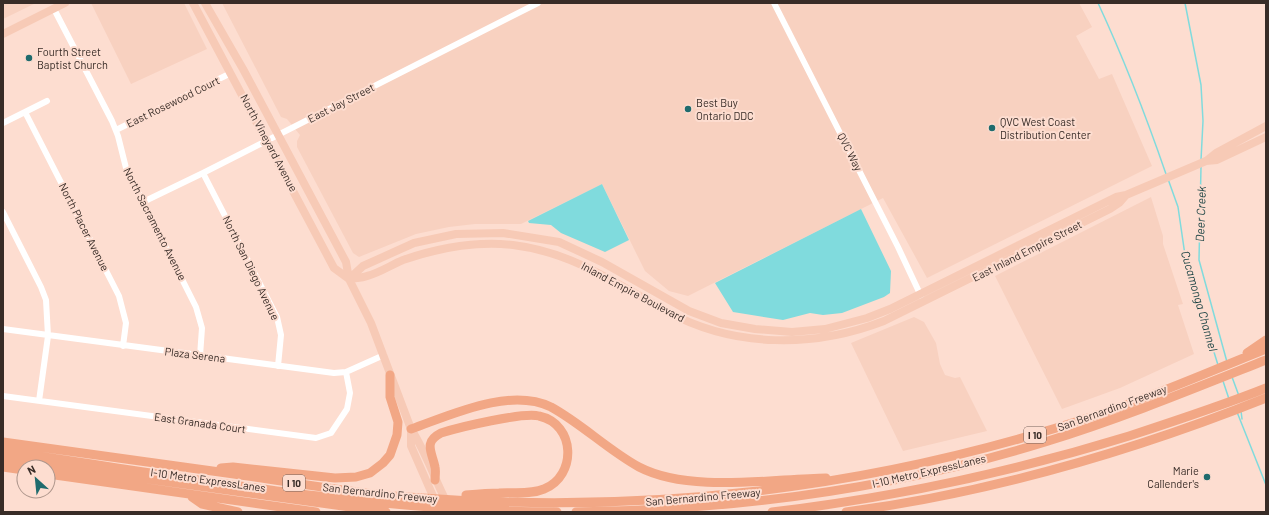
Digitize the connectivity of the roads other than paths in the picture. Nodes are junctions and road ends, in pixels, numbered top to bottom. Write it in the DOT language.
graph roads {
  1 [pos="65,3"];
  2 [pos="193,3"];
  3 [pos="538,3"];
  4 [pos="774,3"];
  5 [pos="207,5"];
  6 [pos="54,9"];
  7 [pos="206,27"];
  8 [pos="3,34"];
  9 [pos="243,68"];
  10 [pos="231,73"];
  11 [pos="47,101"];
  12 [pos="25,112"];
  13 [pos="3,123"];
  14 [pos="1266,126"];
  15 [pos="116,130"];
  16 [pos="279,135"];
  17 [pos="1266,137"];
  18 [pos="268,140"];
  19 [pos="1206,161"];
  20 [pos="203,173"];
  21 [pos="1126,195"];
  22 [pos="143,202"];
  23 [pos="3,212"];
  24 [pos="349,279"];
  25 [pos="920,293"];
  26 [pos="924,302"];
  27 [pos="3,329"];
  28 [pos="48,336"];
  29 [pos="1266,340"];
  30 [pos="123,346"];
  31 [pos="1266,349"];
  32 [pos="384,355"];
  33 [pos="200,356"];
  34 [pos="1266,360"];
  35 [pos="1234,362"];
  36 [pos="278,366"];
  37 [pos="346,372"];
  38 [pos="390,375"];
  39 [pos="1214,376"];
  40 [pos="1266,388"];
  41 [pos="3,396"];
  42 [pos="1266,398"];
  43 [pos="39,401"];
  44 [pos="1266,405"];
  45 [pos="1250,408"];
  46 [pos="411,429"];
  47 [pos="3,442"];
  48 [pos="3,451"];
  49 [pos="3,459"];
  50 [pos="3,467"];
  51 [pos="16,469"];
  52 [pos="201,469"];
  53 [pos="56,475"];
  54 [pos="851,478"];
  55 [pos="435,480"];
  56 [pos="189,495"];
  57 [pos="424,498"];
  58 [pos="880,508"];
  59 [pos="238,512"];
  60 [pos="316,512"];
  61 [pos="386,512"];
  62 [pos="440,512"];
  63 [pos="452,512"];
  64 [pos="557,512"];
  65 [pos="576,512"];
  66 [pos="772,512"];
  67 [pos="846,512"];
  68 [pos="868,512"];
  1 -- 6 [label="main road"];
  2 -- 7 [label="main road, North Vineyard Avenue"];
  3 -- 16 [label="street, East Jay Street"];
  4 -- 25 [label="street, QVC Way"];
  5 -- 9 [label="main road, North Vineyard Avenue"];
  6 -- 8 [label="main road"];
  6 -- 15 [label="street, North Sacramento Avenue"];
  7 -- 9 [label="main road"];
  7 -- 10 [label="main road, North Vineyard Avenue"];
  9 -- 16 [label="main road, North Vineyard Avenue"];
  10 -- 15 [label="street, East Rosewood Court"];
  10 -- 18 [label="main road, North Vineyard Avenue"];
  11 -- 12 [label="street"];
  12 -- 13 [label="street"];
  12 -- 30 [label="street, North Placer Avenue"];
  14 -- 19 [label="main road"];
  15 -- 22 [label="street, North Sacramento Avenue"];
  16 -- 18 [label="street, East Jay Street"];
  16 -- 24 [label="main road, North Vineyard Avenue"];
  17 -- 19 [label="main road"];
  18 -- 20 [label="street, East Jay Street"];
  18 -- 24 [label="main road, North Vineyard Avenue"];
  19 -- 21 [label="main road, East Inland Empire Street"];
  20 -- 22 [label="street, East Jay Street"];
  20 -- 36 [label="street, North San Diego Avenue"];
  21 -- 25 [label="main road, East Inland Empire Street"];
  21 -- 26 [label="main road, East Inland Empire Street"];
  22 -- 33 [label="street, North Sacramento Avenue"];
  23 -- 28 [label="street"];
  24 -- 25 [label="main road, Inland Empire Boulevard"];
  24 -- 26 [label="main road, Inland Empire Boulevard"];
  24 -- 32 [label="main road, North Vineyard Avenue"];
  25 -- 26 [label="street, QVC Way"];
  27 -- 28 [label="street, Plaza Serena"];
  28 -- 30 [label="street, Plaza Serena"];
  28 -- 43 [label="street"];
  29 -- 35 [label="highway"];
  30 -- 33 [label="street, Plaza Serena"];
  31 -- 35 [label="highway, San Bernardino Freeway / I 10"];
  32 -- 37 [label="street, Plaza Serena"];
  32 -- 38 [label="main road, North Vineyard Avenue"];
  33 -- 36 [label="street, Plaza Serena"];
  34 -- 39 [label="highway, I-10 Metro ExpressLanes"];
  35 -- 39 [label="highway, San Bernardino Freeway / I 10"];
  36 -- 37 [label="street, Plaza Serena"];
  37 -- 43 [label="street, East Granada Court"];
  38 -- 46 [label="main road, North Vineyard Avenue"];
  38 -- 52 [label="highway"];
  39 -- 54 [label="highway, San Bernardino Freeway / I 10"];
  39 -- 65 [label="highway, I-10 Metro ExpressLanes"];
  40 -- 66 [label="highway, I-10 Metro ExpressLanes"];
  41 -- 43 [label="street, East Granada Court"];
  42 -- 45 [label="highway"];
  44 -- 45 [label="highway"];
  45 -- 58 [label="highway"];
  46 -- 54 [label="highway"];
  46 -- 55 [label="main road, North Vineyard Avenue"];
  46 -- 62 [label="main road, North Vineyard Avenue"];
  47 -- 52 [label="highway, San Bernardino Freeway / I 10"];
  48 -- 64 [label="highway, I-10 Metro ExpressLanes"];
  49 -- 61 [label="highway, I-10 Metro ExpressLanes"];
  50 -- 51 [label="highway"];
  52 -- 57 [label="highway, San Bernardino Freeway / I 10"];
  53 -- 56 [label="highway, I 10"];
  54 -- 57 [label="highway, San Bernardino Freeway / I 10"];
  55 -- 57 [label="highway"];
  55 -- 63 [label="main road, North Vineyard Avenue"];
  56 -- 59 [label="highway"];
  56 -- 60 [label="highway, I 10"];
  58 -- 67 [label="highway"];
  58 -- 68 [label="highway"];
}
